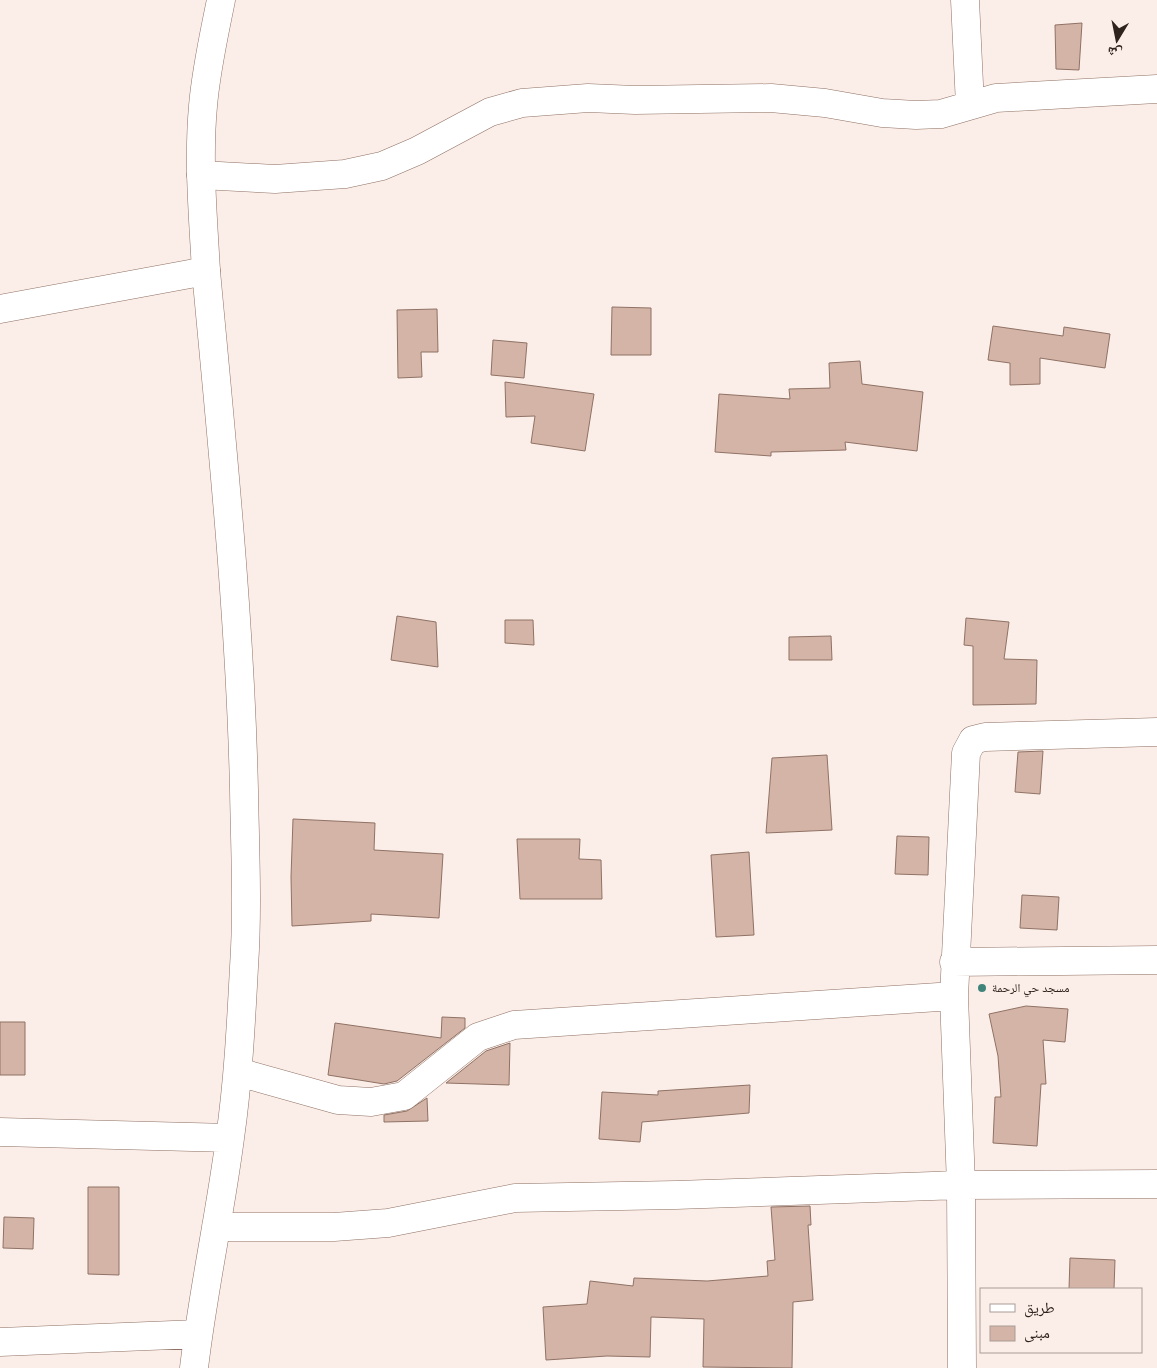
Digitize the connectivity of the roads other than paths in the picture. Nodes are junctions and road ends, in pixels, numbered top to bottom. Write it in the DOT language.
graph roads {
  1 [pos="221,0"];
  2 [pos="965,0"];
  3 [pos="1157,88"];
  4 [pos="970,105"];
  5 [pos="201,175"];
  6 [pos="206,271"];
  7 [pos="0,309"];
  8 [pos="1157,732"];
  9 [pos="1157,960"];
  10 [pos="954,962"];
  11 [pos="954,996"];
  12 [pos="238,1072"];
  13 [pos="0,1132"];
  14 [pos="230,1138"];
  15 [pos="1157,1184"];
  16 [pos="960,1185"];
  17 [pos="216,1227"];
  18 [pos="198,1334"];
  19 [pos="0,1342"];
  20 [pos="194,1368"];
  21 [pos="962,1368"];
  1 -- 5 [label="street"];
  2 -- 4 [label="street"];
  3 -- 4 [label="street"];
  4 -- 5 [label="street"];
  5 -- 6 [label="street"];
  6 -- 7 [label="street"];
  6 -- 12 [label="street"];
  8 -- 10 [label="street"];
  9 -- 10 [label="street"];
  10 -- 11 [label="street"];
  11 -- 12 [label="street"];
  11 -- 16 [label="street"];
  12 -- 14 [label="street"];
  13 -- 14 [label="street"];
  14 -- 17 [label="street"];
  15 -- 16 [label="street"];
  16 -- 17 [label="street"];
  16 -- 21 [label="street"];
  17 -- 18 [label="street"];
  18 -- 19 [label="street"];
  18 -- 20 [label="street"];
}
